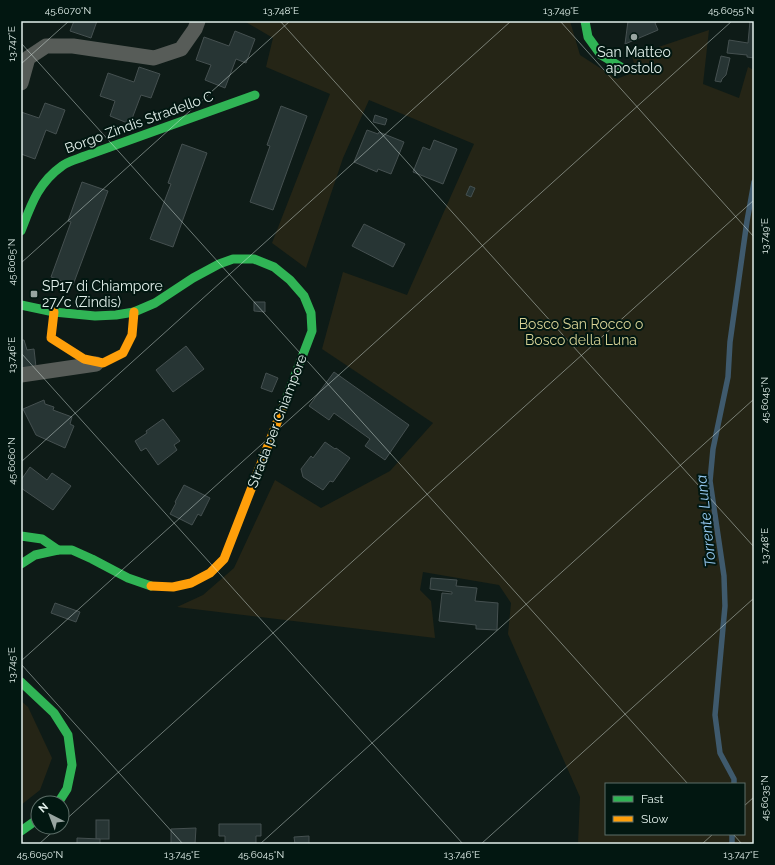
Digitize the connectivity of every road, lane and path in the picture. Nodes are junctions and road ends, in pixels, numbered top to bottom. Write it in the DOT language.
graph roads {
  1 [pos="198,21"];
  2 [pos="585,21"];
  3 [pos="621,67"];
  4 [pos="21,83"];
  5 [pos="255,95"];
  6 [pos="21,231"];
  7 [pos="21,305"];
  8 [pos="54,312"];
  9 [pos="134,312"];
  10 [pos="103,363"];
  11 [pos="21,375"];
  12 [pos="21,536"];
  13 [pos="58,550"];
  14 [pos="21,564"];
  15 [pos="21,682"];
  16 [pos="63,795"];
  17 [pos="30,824"];
  18 [pos="21,830"];
  1 -- 4 [label="street"];
  2 -- 3 [label="street"];
  5 -- 6 [label="street, Borgo Zindis Stradello C"];
  7 -- 8 [label="street, Strada per Chiampore"];
  8 -- 9 [label="street, Strada per Chiampore"];
  8 -- 10 [label="street"];
  9 -- 10 [label="street"];
  9 -- 13 [label="street, Strada per Chiampore"];
  10 -- 11 [label="street"];
  12 -- 13 [label="street, Strada per Chiampore"];
  13 -- 14 [label="street, Strada per Chiampore"];
  15 -- 16 [label="street"];
  17 -- 18 [label="street"];
}
